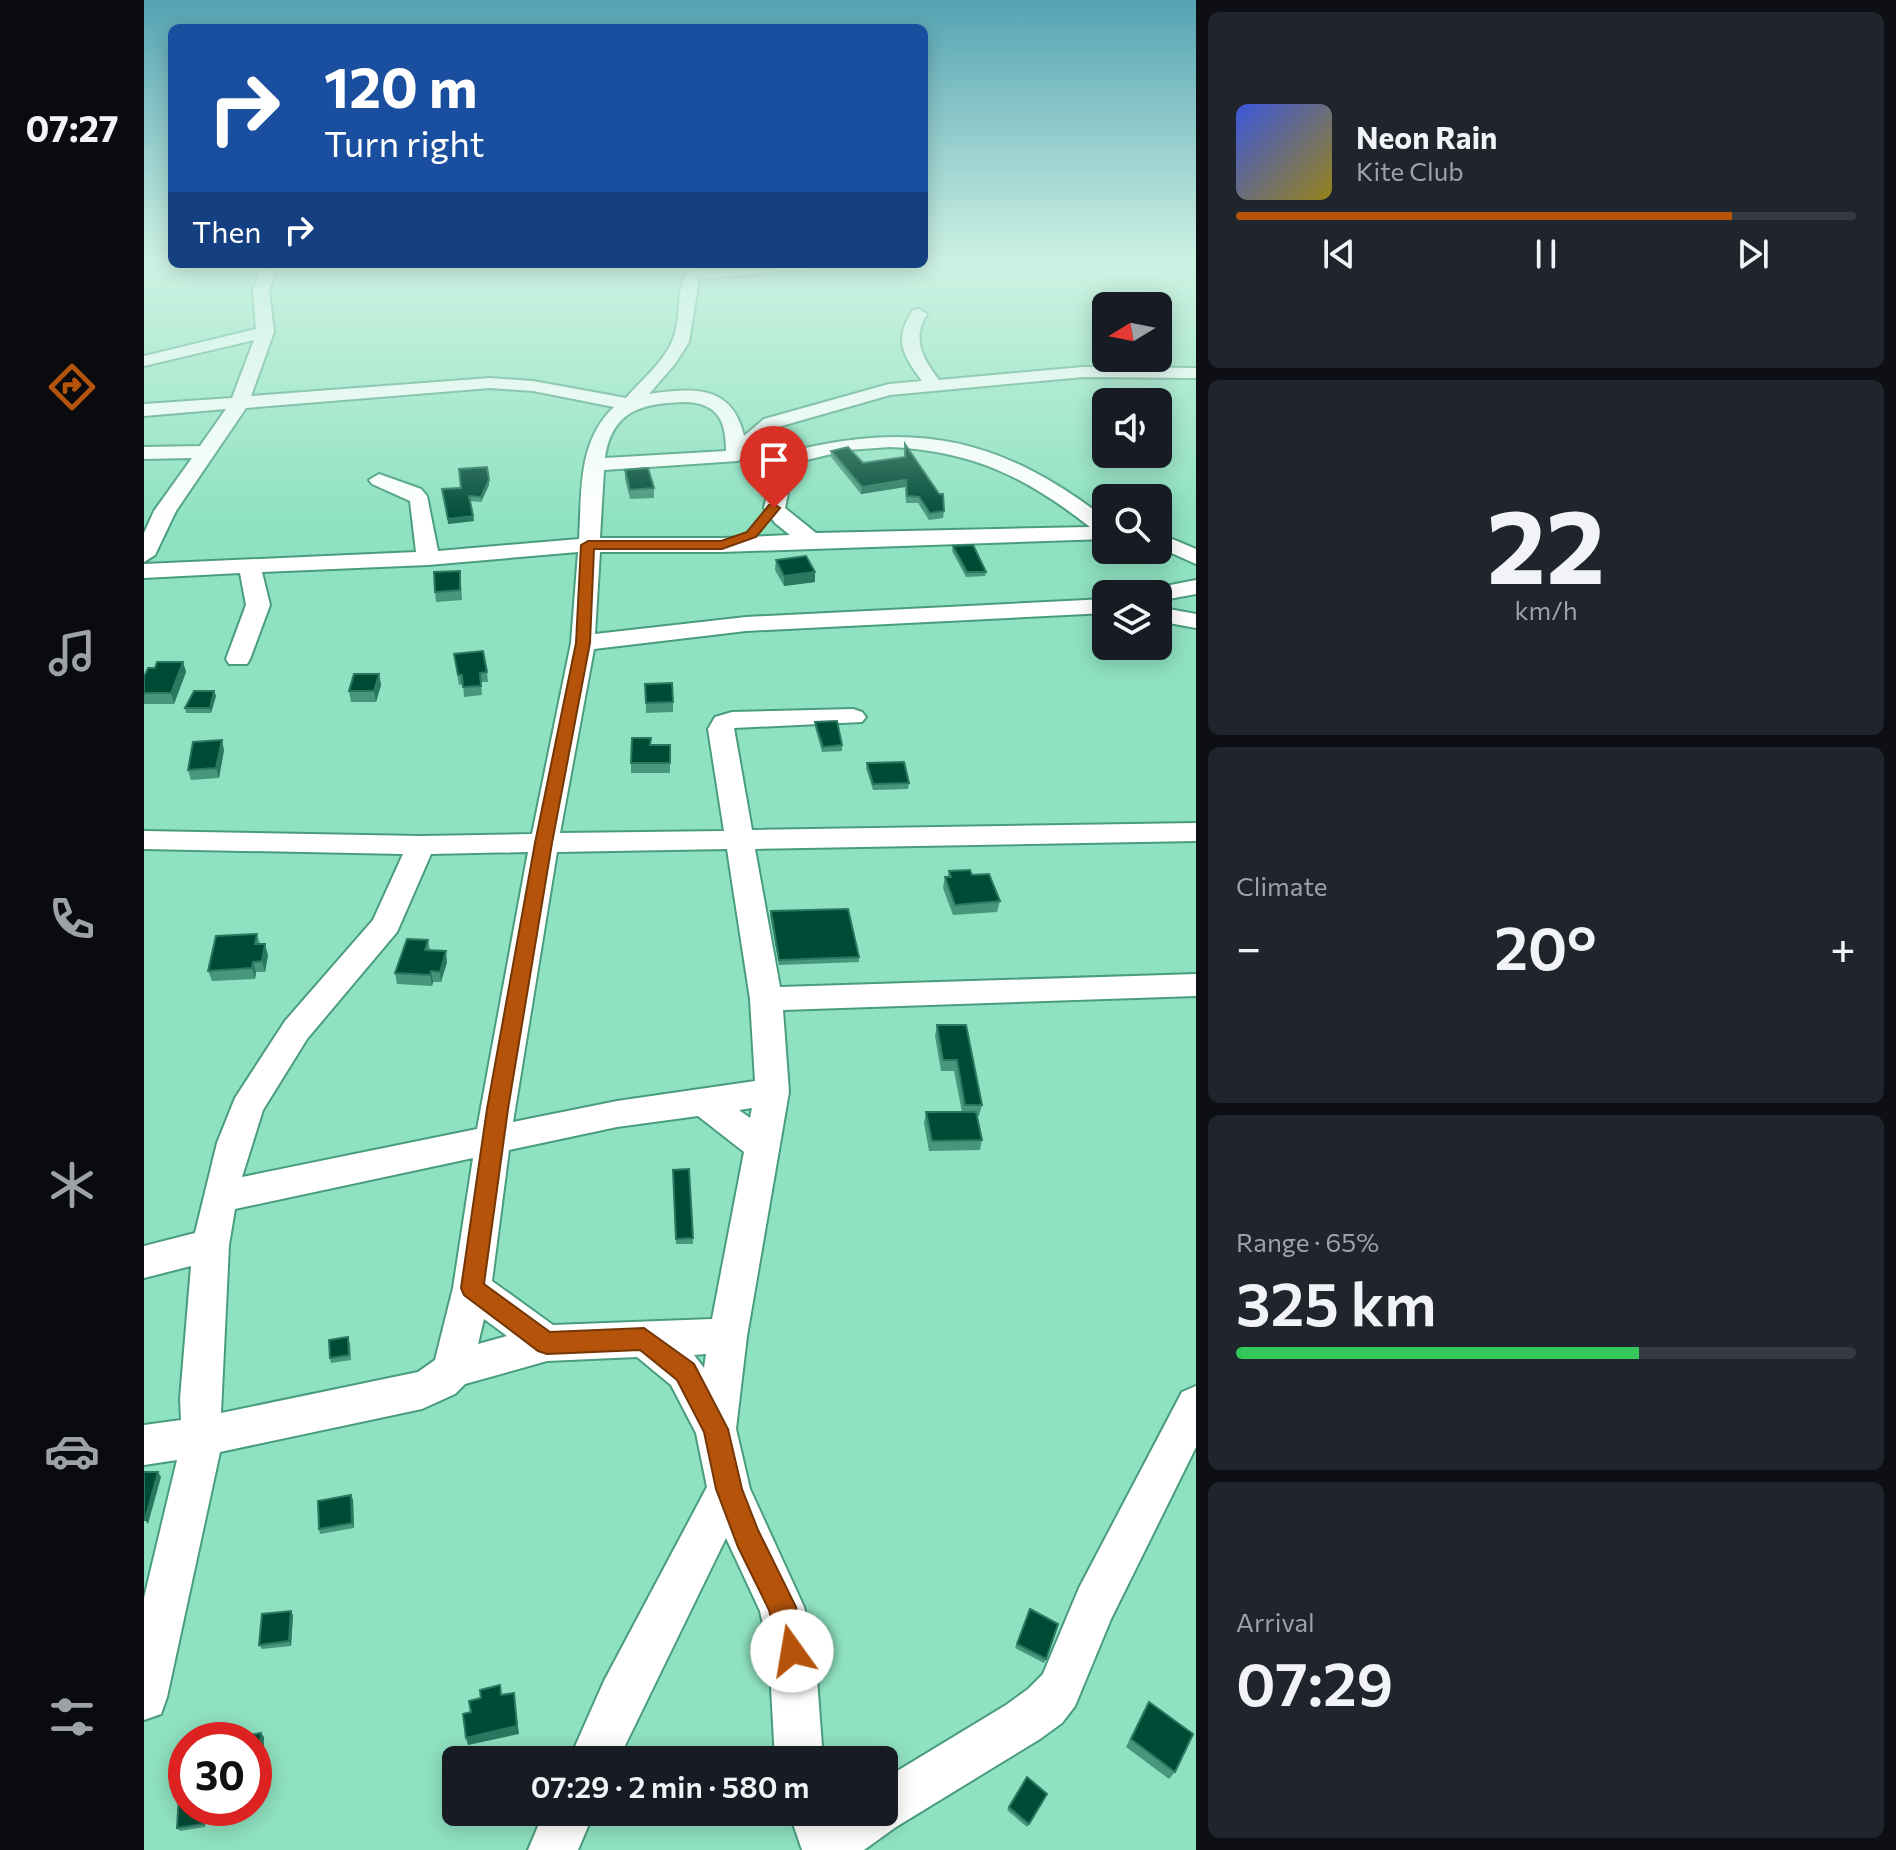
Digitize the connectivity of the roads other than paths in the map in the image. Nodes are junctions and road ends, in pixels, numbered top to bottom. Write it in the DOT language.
graph roads {
  1 [pos="193,349"];
  2 [pos="259,349"];
  3 [pos="675,349"];
  4 [pos="911,349"];
  5 [pos="144,361"];
  6 [pos="1196,373"];
  7 [pos="934,385"];
  8 [pos="239,404"];
  9 [pos="630,404"];
  10 [pos="144,410"];
  11 [pos="744,446"];
  12 [pos="208,452"];
  13 [pos="144,453"];
  14 [pos="785,459"];
  15 [pos="593,465"];
  16 [pos="379,480"];
  17 [pos="774,508"];
  18 [pos="1092,521"];
  19 [pos="1092,531"];
  20 [pos="811,540"];
  21 [pos="588,545"];
  22 [pos="722,545"];
  23 [pos="1172,546"];
  24 [pos="144,555"];
  25 [pos="1196,557"];
  26 [pos="428,558"];
  27 [pos="249,566"];
  28 [pos="144,571"];
  29 [pos="1196,587"];
  30 [pos="1172,591"];
  31 [pos="1092,607"];
  32 [pos="1172,617"];
  33 [pos="1196,621"];
  34 [pos="583,643"];
  35 [pos="238,659"];
  36 [pos="853,717"];
  37 [pos="1196,832"];
  38 [pos="144,840"];
  39 [pos="737,840"];
  40 [pos="544,843"];
  41 [pos="421,845"];
  42 [pos="1196,985"];
  43 [pos="766,999"];
  44 [pos="772,1092"];
  45 [pos="703,1101"];
  46 [pos="493,1138"];
  47 [pos="763,1147"];
  48 [pos="219,1197"];
  49 [pos="211,1245"];
  50 [pos="144,1262"];
  51 [pos="472,1288"];
  52 [pos="728,1336"];
  53 [pos="644,1339"];
  54 [pos="547,1343"];
  55 [pos="453,1369"];
  56 [pos="1196,1405"];
  57 [pos="716,1429"];
  58 [pos="203,1436"];
  59 [pos="144,1445"];
  60 [pos="729,1489"];
  61 [pos="144,1697"];
  62 [pos="599,1746"];
  63 [pos="798,1746"];
  64 [pos="898,1798"];
  65 [pos="563,1826"];
  66 [pos="845,1826"];
  67 [pos="822,1836"];
  68 [pos="553,1850"];
  1 -- 5 [label="street"];
  2 -- 8 [label="street"];
  3 -- 9 [label="street"];
  4 -- 7 [label="street"];
  6 -- 7 [label="street"];
  7 -- 11 [label="street"];
  8 -- 9 [label="street"];
  8 -- 10 [label="street"];
  8 -- 12 [label="street"];
  9 -- 11 [label="street"];
  9 -- 15 [label="street"];
  11 -- 14 [label="street"];
  11 -- 15 [label="street"];
  12 -- 13 [label="street"];
  12 -- 24 [label="street"];
  14 -- 17 [label="street"];
  14 -- 18 [label="street"];
  15 -- 21 [label="street"];
  16 -- 26 [label="street"];
  17 -- 20 [label="street"];
  17 -- 22 [label="street"];
  19 -- 20 [label="street"];
  20 -- 22 [label="street"];
  21 -- 22 [label="street"];
  21 -- 26 [label="street"];
  21 -- 34 [label="street"];
  23 -- 25 [label="street"];
  26 -- 27 [label="street"];
  27 -- 28 [label="street"];
  27 -- 35 [label="street"];
  29 -- 30 [label="street"];
  31 -- 34 [label="street"];
  32 -- 33 [label="street"];
  34 -- 40 [label="street"];
  36 -- 39 [label="street"];
  37 -- 39 [label="street"];
  38 -- 41 [label="street"];
  39 -- 40 [label="street"];
  39 -- 43 [label="street"];
  40 -- 41 [label="street"];
  40 -- 46 [label="street"];
  41 -- 48 [label="street"];
  42 -- 43 [label="street"];
  43 -- 44 [label="street"];
  44 -- 45 [label="street"];
  44 -- 47 [label="street"];
  45 -- 46 [label="street"];
  45 -- 47 [label="street"];
  46 -- 48 [label="street"];
  46 -- 51 [label="street"];
  47 -- 52 [label="street"];
  48 -- 49 [label="street"];
  49 -- 50 [label="street"];
  49 -- 58 [label="street"];
  51 -- 54 [label="street"];
  51 -- 55 [label="street"];
  52 -- 53 [label="street"];
  52 -- 57 [label="street"];
  53 -- 54 [label="street"];
  53 -- 57 [label="street"];
  54 -- 55 [label="street"];
  55 -- 58 [label="street"];
  56 -- 64 [label="street"];
  57 -- 60 [label="street"];
  58 -- 59 [label="street"];
  58 -- 61 [label="street"];
  60 -- 62 [label="street"];
  60 -- 63 [label="street"];
  65 -- 68 [label="street"];
  66 -- 67 [label="street"];
}
